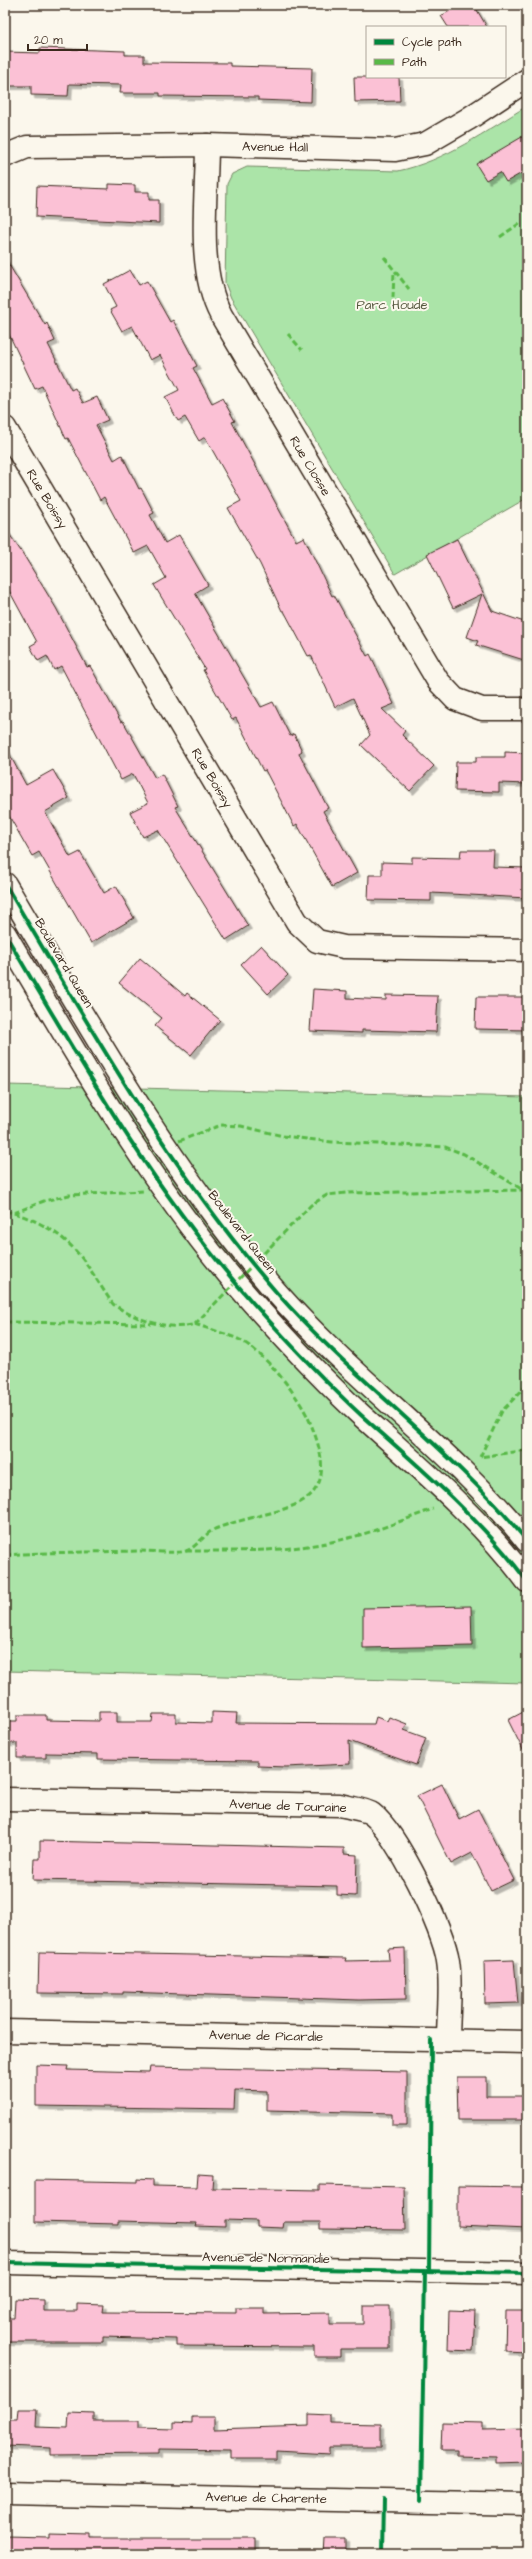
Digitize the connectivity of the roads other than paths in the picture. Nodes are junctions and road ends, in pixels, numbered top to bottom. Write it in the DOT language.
graph roads {
  1 [pos="527,80"];
  2 [pos="207,146"];
  3 [pos="5,156"];
  4 [pos="5,428"];
  5 [pos="527,709"];
  6 [pos="5,884"];
  7 [pos="5,934"];
  8 [pos="527,950"];
  9 [pos="90,1027"];
  10 [pos="69,1041"];
  11 [pos="527,1541"];
  12 [pos="527,1581"];
  13 [pos="5,1799"];
  14 [pos="5,2031"];
  15 [pos="448,2040"];
  16 [pos="527,2042"];
  17 [pos="5,2262"];
  18 [pos="527,2273"];
  19 [pos="5,2493"];
  20 [pos="527,2504"];
  1 -- 2 [label="street, Avenue Hall"];
  2 -- 3 [label="street, Avenue Hall"];
  2 -- 5 [label="street, Rue Closse"];
  4 -- 8 [label="street, Rue Boissy"];
  6 -- 9 [label="street, Boulevard Queen"];
  7 -- 10 [label="street"];
  9 -- 10 [label="street, Boulevard Queen"];
  9 -- 11 [label="street, Boulevard Queen"];
  10 -- 12 [label="street"];
  13 -- 15 [label="street, Avenue de Touraine"];
  14 -- 15 [label="street, Avenue de Picardie"];
  15 -- 16 [label="street, Avenue de Picardie"];
  17 -- 18 [label="street, Avenue de Normandie"];
  19 -- 20 [label="street, Avenue de Charente"];
}
